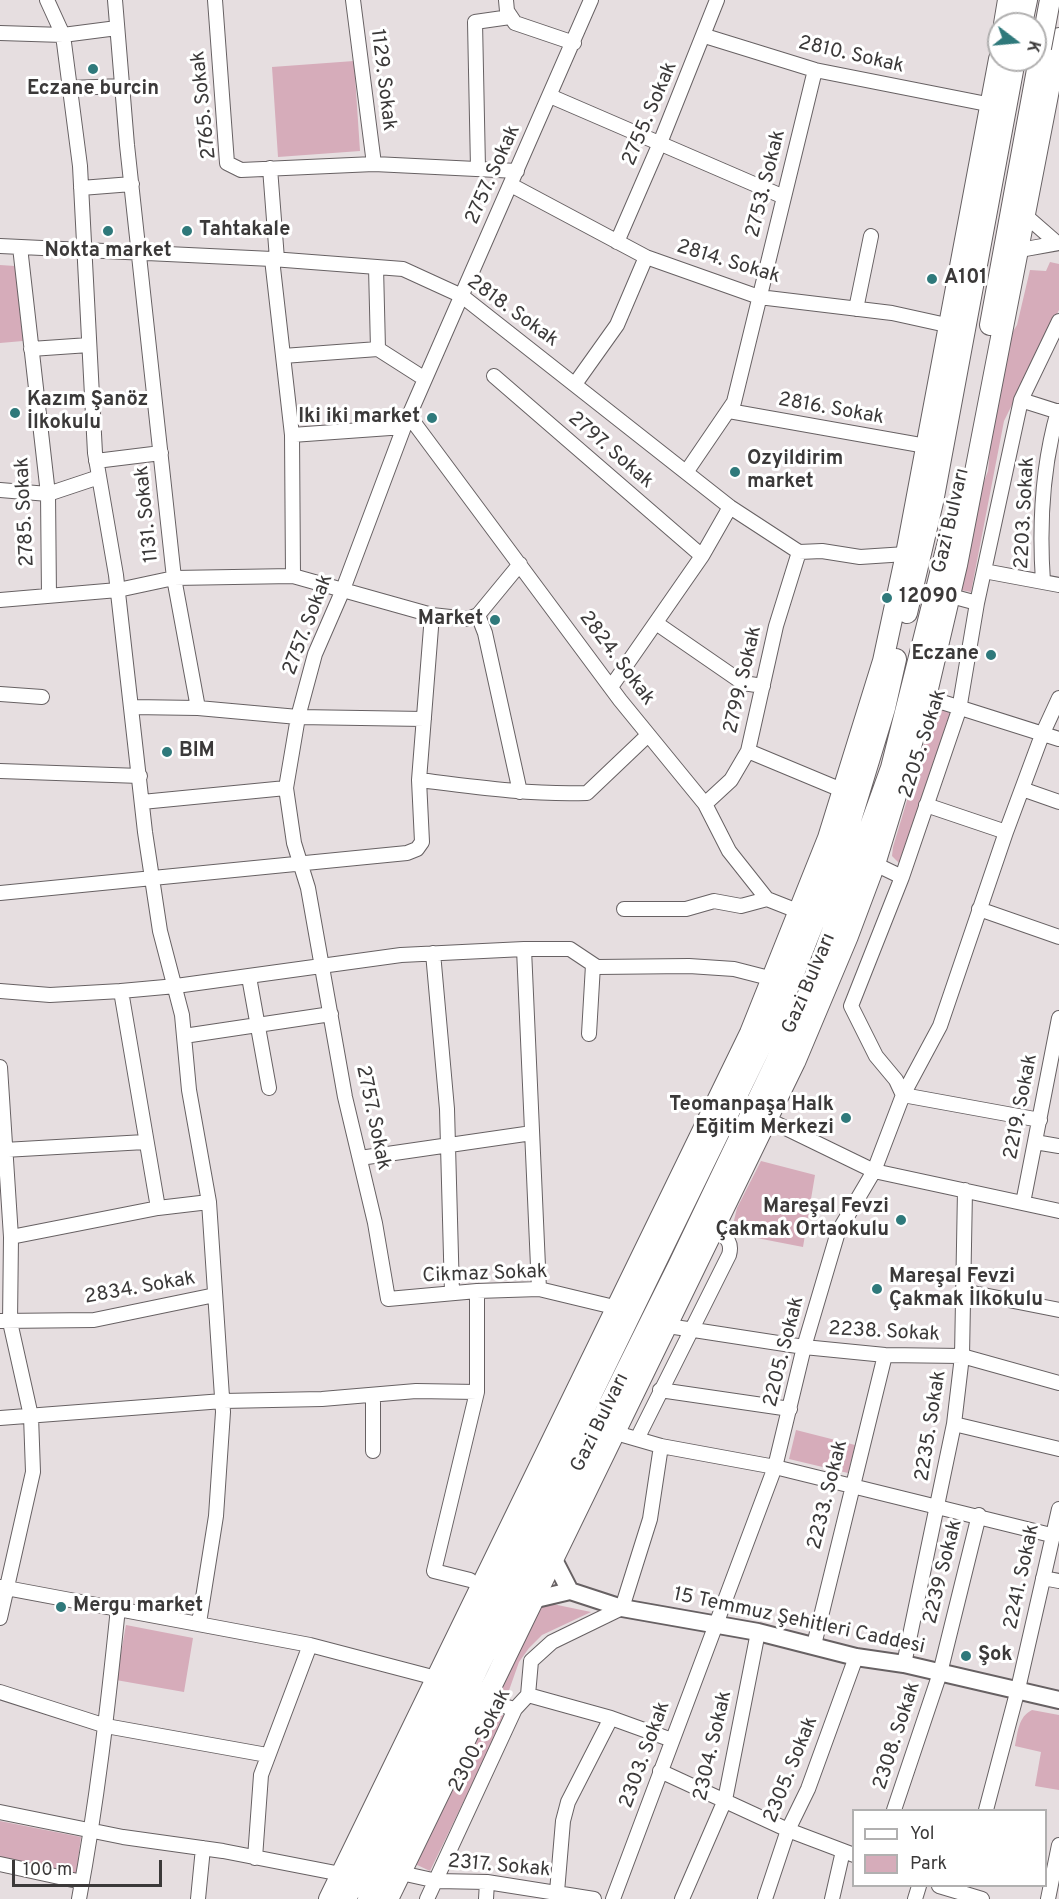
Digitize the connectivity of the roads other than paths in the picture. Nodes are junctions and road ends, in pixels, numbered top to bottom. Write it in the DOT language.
graph roads {
  1 [pos="47,0"];
  2 [pos="115,0"];
  3 [pos="215,0"];
  4 [pos="353,0"];
  5 [pos="506,0"];
  6 [pos="591,0"];
  7 [pos="717,0"];
  8 [pos="1038,0"];
  9 [pos="1050,0"];
  10 [pos="1059,5"];
  11 [pos="510,17"];
  12 [pos="117,28"];
  13 [pos="0,33"];
  14 [pos="63,34"];
  15 [pos="705,36"];
  16 [pos="1059,38"];
  17 [pos="574,43"];
  18 [pos="1059,60"];
  19 [pos="815,70"];
  20 [pos="997,72"];
  21 [pos="1013,72"];
  22 [pos="122,86"];
  23 [pos="70,88"];
  24 [pos="550,96"];
  25 [pos="992,105"];
  26 [pos="1046,110"];
  27 [pos="660,143"];
  28 [pos="374,165"];
  29 [pos="270,168"];
  30 [pos="478,168"];
  31 [pos="517,171"];
  32 [pos="132,184"];
  33 [pos="511,185"];
  34 [pos="81,188"];
  35 [pos="784,197"];
  36 [pos="1026,216"];
  37 [pos="871,236"];
  38 [pos="617,242"];
  39 [pos="1058,243"];
  40 [pos="0,246"];
  41 [pos="20,247"];
  42 [pos="1020,250"];
  43 [pos="84,251"];
  44 [pos="140,253"];
  45 [pos="646,257"];
  46 [pos="275,259"];
  47 [pos="376,267"];
  48 [pos="462,296"];
  49 [pos="759,297"];
  50 [pos="856,309"];
  51 [pos="1059,321"];
  52 [pos="951,326"];
  53 [pos="89,345"];
  54 [pos="31,349"];
  55 [pos="378,349"];
  56 [pos="283,356"];
  57 [pos="494,376"];
  58 [pos="425,380"];
  59 [pos="575,384"];
  60 [pos="1021,400"];
  61 [pos="729,411"];
  62 [pos="1059,411"];
  63 [pos="406,421"];
  64 [pos="985,422"];
  65 [pos="292,435"];
  66 [pos="926,446"];
  67 [pos="161,453"];
  68 [pos="966,460"];
  69 [pos="96,461"];
  70 [pos="687,471"];
  71 [pos="99,477"];
  72 [pos="0,490"];
  73 [pos="48,494"];
  74 [pos="933,502"];
  75 [pos="969,505"];
  76 [pos="730,507"];
  77 [pos="799,552"];
  78 [pos="906,554"];
  79 [pos="702,556"];
  80 [pos="520,564"];
  81 [pos="984,571"];
  82 [pos="293,576"];
  83 [pos="174,578"];
  84 [pos="1042,582"];
  85 [pos="1059,585"];
  86 [pos="118,590"];
  87 [pos="342,592"];
  88 [pos="49,596"];
  89 [pos="951,596"];
  90 [pos="0,600"];
  91 [pos="977,603"];
  92 [pos="432,615"];
  93 [pos="478,615"];
  94 [pos="656,623"];
  95 [pos="763,686"];
  96 [pos="611,687"];
  97 [pos="0,694"];
  98 [pos="926,697"];
  99 [pos="42,698"];
  100 [pos="1059,698"];
  101 [pos="132,707"];
  102 [pos="198,708"];
  103 [pos="959,710"];
  104 [pos="298,717"];
  105 [pos="424,719"];
  106 [pos="648,735"];
  107 [pos="1042,735"];
  108 [pos="1059,739"];
  109 [pos="748,751"];
  110 [pos="0,771"];
  111 [pos="140,776"];
  112 [pos="419,780"];
  113 [pos="286,788"];
  114 [pos="1022,789"];
  115 [pos="844,791"];
  116 [pos="520,792"];
  117 [pos="142,802"];
  118 [pos="1059,802"];
  119 [pos="705,804"];
  120 [pos="926,805"];
  121 [pos="1006,832"];
  122 [pos="301,864"];
  123 [pos="874,864"];
  124 [pos="152,877"];
  125 [pos="902,877"];
  126 [pos="0,893"];
  127 [pos="766,899"];
  128 [pos="624,909"];
  129 [pos="979,909"];
  130 [pos="800,912"];
  131 [pos="1059,937"];
  132 [pos="524,950"];
  133 [pos="433,953"];
  134 [pos="593,965"];
  135 [pos="322,967"];
  136 [pos="249,977"];
  137 [pos="773,979"];
  138 [pos="176,986"];
  139 [pos="0,991"];
  140 [pos="121,991"];
  141 [pos="331,1014"];
  142 [pos="1059,1018"];
  143 [pos="256,1026"];
  144 [pos="589,1034"];
  145 [pos="184,1036"];
  146 [pos="0,1067"];
  147 [pos="269,1088"];
  148 [pos="903,1095"];
  149 [pos="1,1099"];
  150 [pos="767,1119"];
  151 [pos="1040,1120"];
  152 [pos="532,1133"];
  153 [pos="145,1142"];
  154 [pos="1035,1142"];
  155 [pos="448,1146"];
  156 [pos="1059,1146"];
  157 [pos="4,1150"];
  158 [pos="360,1158"];
  159 [pos="874,1171"];
  160 [pos="965,1190"];
  161 [pos="209,1202"];
  162 [pos="1023,1203"];
  163 [pos="158,1208"];
  164 [pos="1059,1211"];
  165 [pos="715,1228"];
  166 [pos="11,1237"];
  167 [pos="539,1289"];
  168 [pos="477,1291"];
  169 [pos="963,1291"];
  170 [pos="452,1293"];
  171 [pos="215,1295"];
  172 [pos="388,1299"];
  173 [pos="618,1308"];
  174 [pos="1059,1310"];
  175 [pos="5,1322"];
  176 [pos="668,1326"];
  177 [pos="692,1330"];
  178 [pos="804,1347"];
  179 [pos="885,1355"];
  180 [pos="963,1356"];
  181 [pos="1059,1383"];
  182 [pos="660,1390"];
  183 [pos="477,1392"];
  184 [pos="373,1395"];
  185 [pos="223,1401"];
  186 [pos="790,1409"];
  187 [pos="31,1416"];
  188 [pos="0,1418"];
  189 [pos="954,1424"];
  190 [pos="616,1433"];
  191 [pos="637,1439"];
  192 [pos="661,1446"];
  193 [pos="1059,1449"];
  194 [pos="374,1451"];
  195 [pos="775,1467"];
  196 [pos="851,1486"];
  197 [pos="938,1507"];
  198 [pos="1059,1509"];
  199 [pos="979,1515"];
  200 [pos="1051,1534"];
  201 [pos="553,1558"];
  202 [pos="1043,1578"];
  203 [pos="470,1580"];
  204 [pos="1059,1581"];
  205 [pos="4,1588"];
  206 [pos="570,1591"];
  207 [pos="532,1600"];
  208 [pos="118,1608"];
  209 [pos="622,1608"];
  210 [pos="0,1618"];
  211 [pos="199,1623"];
  212 [pos="716,1625"];
  213 [pos="758,1632"];
  214 [pos="310,1645"];
  215 [pos="814,1645"];
  216 [pos="856,1657"];
  217 [pos="904,1664"];
  218 [pos="940,1673"];
  219 [pos="436,1678"];
  220 [pos="1018,1689"];
  221 [pos="0,1692"];
  222 [pos="528,1695"];
  223 [pos="1059,1700"];
  224 [pos="484,1701"];
  225 [pos="515,1709"];
  226 [pos="611,1718"];
  227 [pos="106,1726"];
  228 [pos="672,1740"];
  229 [pos="267,1755"];
  230 [pos="660,1771"];
  231 [pos="725,1800"];
  232 [pos="894,1809"];
  233 [pos="986,1809"];
  234 [pos="0,1812"];
  235 [pos="788,1830"];
  236 [pos="92,1831"];
  237 [pos="1059,1845"];
  238 [pos="203,1848"];
  239 [pos="848,1853"];
  240 [pos="255,1858"];
  241 [pos="0,1864"];
  242 [pos="401,1873"];
  243 [pos="341,1874"];
  244 [pos="437,1881"];
  245 [pos="82,1882"];
  246 [pos="487,1882"];
  247 [pos="943,1887"];
  248 [pos="557,1892"];
  249 [pos="967,1893"];
  250 [pos="79,1899"];
  251 [pos="198,1899"];
  252 [pos="329,1899"];
  253 [pos="346,1899"];
  254 [pos="368,1899"];
  255 [pos="388,1899"];
  256 [pos="427,1899"];
  257 [pos="486,1899"];
  258 [pos="594,1899"];
  259 [pos="615,1899"];
  260 [pos="682,1899"];
  261 [pos="765,1899"];
  262 [pos="832,1899"];
  263 [pos="982,1899"];
  264 [pos="1048,1899"];
  1 -- 14 [label="street"];
  2 -- 12 [label="street, 1131. Sokak"];
  3 -- 29 [label="street, 2765. Sokak"];
  4 -- 28 [label="street, 1129. Sokak"];
  5 -- 11 [label="street"];
  6 -- 17 [label="street, 2757. Sokak"];
  7 -- 15 [label="street, 2755. Sokak"];
  8 -- 10 [label="main road"];
  9 -- 68 [label="highway, Gazi Bulvarı, bridge"];
  11 -- 17 [label="street"];
  11 -- 30 [label="street"];
  12 -- 14 [label="street"];
  12 -- 22 [label="street, 1131. Sokak"];
  13 -- 14 [label="street"];
  14 -- 23 [label="street"];
  15 -- 19 [label="street, 2810. Sokak"];
  15 -- 27 [label="street, 2755. Sokak"];
  16 -- 26 [label="highway"];
  17 -- 24 [label="street, 2757. Sokak"];
  18 -- 26 [label="main road"];
  19 -- 25 [label="street, 2810. Sokak"];
  19 -- 35 [label="street, 2753. Sokak"];
  20 -- 25 [label="highway"];
  21 -- 74 [label="highway, Gazi Bulvarı"];
  22 -- 23 [label="street"];
  22 -- 32 [label="street, 1131. Sokak"];
  23 -- 34 [label="street"];
  24 -- 27 [label="street"];
  24 -- 31 [label="street, 2757. Sokak"];
  25 -- 52 [label="highway"];
  26 -- 36 [label="highway"];
  27 -- 35 [label="street"];
  27 -- 38 [label="street, 2755. Sokak"];
  28 -- 29 [label="street"];
  28 -- 30 [label="street"];
  29 -- 46 [label="street"];
  30 -- 31 [label="street"];
  31 -- 33 [label="street, 2757. Sokak"];
  32 -- 34 [label="street"];
  32 -- 44 [label="street, 1131. Sokak"];
  33 -- 38 [label="street, 2814. Sokak"];
  33 -- 48 [label="street, 2757. Sokak"];
  34 -- 43 [label="street"];
  35 -- 49 [label="street, 2753. Sokak"];
  36 -- 39 [label="street"];
  36 -- 42 [label="highway"];
  37 -- 50 [label="street"];
  38 -- 45 [label="street, 2814. Sokak"];
  39 -- 42 [label="street"];
  40 -- 41 [label="street, 2818. Sokak"];
  41 -- 43 [label="street, 2818. Sokak"];
  41 -- 54 [label="street, 2785. Sokak"];
  42 -- 64 [label="highway"];
  43 -- 44 [label="street, 2818. Sokak"];
  43 -- 53 [label="street"];
  44 -- 46 [label="street, 2818. Sokak"];
  44 -- 67 [label="street, 1131. Sokak"];
  45 -- 49 [label="street, 2814. Sokak"];
  45 -- 59 [label="street"];
  46 -- 47 [label="street, 2818. Sokak"];
  46 -- 56 [label="street"];
  47 -- 48 [label="street, 2818. Sokak"];
  47 -- 55 [label="street"];
  48 -- 58 [label="street, 2757. Sokak"];
  48 -- 59 [label="street, 2818. Sokak"];
  49 -- 50 [label="street, 2814. Sokak"];
  49 -- 61 [label="street, 2753. Sokak"];
  50 -- 52 [label="street, 2814. Sokak"];
  51 -- 60 [label="street, 2205. Sokak"];
  52 -- 66 [label="highway"];
  53 -- 54 [label="street"];
  53 -- 69 [label="street"];
  54 -- 73 [label="street, 2785. Sokak"];
  55 -- 56 [label="street"];
  55 -- 58 [label="street"];
  56 -- 65 [label="street"];
  57 -- 79 [label="street, 2797. Sokak"];
  58 -- 63 [label="street, 2757. Sokak"];
  59 -- 70 [label="street, 2818. Sokak"];
  60 -- 62 [label="street"];
  60 -- 81 [label="street, 2205. Sokak"];
  61 -- 66 [label="street, 2816. Sokak"];
  61 -- 70 [label="street, 2753. Sokak"];
  62 -- 84 [label="street, 2203. Sokak"];
  63 -- 65 [label="street"];
  63 -- 80 [label="street, 2824. Sokak"];
  63 -- 87 [label="street, 2757. Sokak"];
  64 -- 68 [label="highway"];
  64 -- 75 [label="highway"];
  65 -- 82 [label="street"];
  66 -- 74 [label="highway"];
  66 -- 78 [label="highway"];
  67 -- 69 [label="street"];
  67 -- 83 [label="street, 1131. Sokak"];
  68 -- 75 [label="highway"];
  68 -- 254 [label="highway, Gazi Bulvarı"];
  69 -- 71 [label="street"];
  70 -- 76 [label="street, 2818. Sokak"];
  71 -- 73 [label="street"];
  71 -- 86 [label="street"];
  72 -- 73 [label="street"];
  73 -- 88 [label="street, 2785. Sokak"];
  74 -- 78 [label="highway"];
  74 -- 253 [label="highway, Gazi Bulvarı"];
  75 -- 89 [label="highway"];
  76 -- 77 [label="street, 2818. Sokak"];
  76 -- 79 [label="street"];
  77 -- 78 [label="street"];
  77 -- 95 [label="street, 2799. Sokak"];
  78 -- 115 [label="highway"];
  79 -- 94 [label="street"];
  80 -- 93 [label="street"];
  80 -- 96 [label="street, 2824. Sokak"];
  81 -- 84 [label="street"];
  81 -- 91 [label="street, 2205. Sokak"];
  82 -- 83 [label="street"];
  82 -- 87 [label="street"];
  83 -- 86 [label="street"];
  83 -- 102 [label="street, 1131. Sokak"];
  84 -- 85 [label="street"];
  86 -- 88 [label="street"];
  86 -- 101 [label="street"];
  87 -- 92 [label="street"];
  87 -- 104 [label="street, 2757. Sokak"];
  88 -- 90 [label="street"];
  89 -- 91 [label="street"];
  89 -- 98 [label="highway"];
  91 -- 103 [label="street, 2205. Sokak"];
  92 -- 93 [label="street"];
  92 -- 105 [label="street"];
  93 -- 116 [label="street"];
  94 -- 95 [label="street"];
  94 -- 96 [label="street"];
  95 -- 109 [label="street, 2799. Sokak"];
  96 -- 106 [label="street, 2824. Sokak"];
  97 -- 99 [label="street"];
  98 -- 103 [label="street"];
  98 -- 123 [label="highway"];
  100 -- 107 [label="street, 2205. Sokak"];
  101 -- 102 [label="street"];
  101 -- 111 [label="street"];
  102 -- 104 [label="street"];
  103 -- 107 [label="street"];
  103 -- 120 [label="street, 2205. Sokak"];
  104 -- 105 [label="street"];
  104 -- 113 [label="street, 2757. Sokak"];
  105 -- 112 [label="street"];
  106 -- 116 [label="street"];
  106 -- 119 [label="street, 2824. Sokak"];
  107 -- 108 [label="street"];
  107 -- 114 [label="street, 2205. Sokak"];
  109 -- 115 [label="street"];
  109 -- 119 [label="street, 2799. Sokak"];
  110 -- 111 [label="street"];
  111 -- 117 [label="street"];
  112 -- 116 [label="street"];
  112 -- 122 [label="street"];
  113 -- 117 [label="street"];
  113 -- 122 [label="street, 2757. Sokak"];
  114 -- 118 [label="street"];
  114 -- 121 [label="street, 2205. Sokak"];
  115 -- 130 [label="highway"];
  117 -- 124 [label="street"];
  119 -- 127 [label="street, 2824. Sokak"];
  120 -- 121 [label="street"];
  120 -- 125 [label="street, 2205. Sokak"];
  121 -- 129 [label="street, 2205. Sokak"];
  122 -- 124 [label="street"];
  122 -- 135 [label="street, 2757. Sokak"];
  123 -- 125 [label="street"];
  123 -- 150 [label="highway"];
  124 -- 126 [label="street"];
  124 -- 138 [label="street"];
  125 -- 148 [label="street, 2205. Sokak"];
  127 -- 128 [label="street"];
  127 -- 130 [label="street"];
  129 -- 131 [label="street"];
  129 -- 148 [label="street, 2205. Sokak"];
  130 -- 137 [label="highway"];
  132 -- 133 [label="street"];
  132 -- 134 [label="street"];
  132 -- 152 [label="street"];
  133 -- 135 [label="street"];
  133 -- 155 [label="street"];
  134 -- 137 [label="street"];
  134 -- 144 [label="street"];
  135 -- 136 [label="street"];
  135 -- 141 [label="street, 2757. Sokak"];
  136 -- 138 [label="street"];
  136 -- 143 [label="street"];
  137 -- 173 [label="highway"];
  138 -- 140 [label="street"];
  138 -- 145 [label="street"];
  139 -- 140 [label="street"];
  140 -- 153 [label="street"];
  141 -- 143 [label="street"];
  141 -- 158 [label="street, 2757. Sokak"];
  142 -- 151 [label="street, 2219. Sokak"];
  143 -- 145 [label="street"];
  143 -- 147 [label="street"];
  145 -- 161 [label="street"];
  146 -- 149 [label="street"];
  148 -- 151 [label="street"];
  148 -- 159 [label="street, 2205. Sokak"];
  149 -- 157 [label="street"];
  150 -- 159 [label="street"];
  150 -- 165 [label="highway"];
  151 -- 154 [label="street, 2219. Sokak"];
  152 -- 155 [label="street"];
  152 -- 167 [label="street"];
  153 -- 157 [label="street"];
  153 -- 163 [label="street"];
  154 -- 156 [label="street"];
  154 -- 162 [label="street, 2219. Sokak"];
  155 -- 158 [label="street"];
  155 -- 170 [label="street"];
  157 -- 166 [label="street"];
  158 -- 172 [label="street, 2757. Sokak"];
  159 -- 160 [label="street"];
  159 -- 178 [label="street, 2205. Sokak"];
  160 -- 162 [label="street"];
  160 -- 169 [label="street, 2235. Sokak"];
  161 -- 163 [label="street"];
  161 -- 171 [label="street"];
  162 -- 164 [label="street"];
  163 -- 166 [label="street"];
  165 -- 176 [label="highway"];
  165 -- 177 [label="street"];
  166 -- 175 [label="street"];
  167 -- 168 [label="street, Cikmaz Sokak"];
  167 -- 173 [label="street, Cikmaz Sokak"];
  168 -- 170 [label="street, Cikmaz Sokak"];
  168 -- 183 [label="street"];
  169 -- 174 [label="street"];
  169 -- 180 [label="street, 2235. Sokak"];
  170 -- 172 [label="street, Cikmaz Sokak"];
  171 -- 175 [label="street, 2834. Sokak"];
  171 -- 185 [label="street"];
  173 -- 219 [label="highway"];
  175 -- 187 [label="street"];
  176 -- 177 [label="street, 2238. Sokak"];
  176 -- 190 [label="highway"];
  177 -- 178 [label="street, 2238. Sokak"];
  177 -- 182 [label="street"];
  178 -- 179 [label="street, 2238. Sokak"];
  178 -- 186 [label="street, 2205. Sokak"];
  179 -- 180 [label="street, 2238. Sokak"];
  179 -- 196 [label="street, 2233. Sokak"];
  180 -- 181 [label="street, 2238. Sokak"];
  180 -- 189 [label="street, 2235. Sokak"];
  182 -- 186 [label="street"];
  182 -- 191 [label="street"];
  183 -- 184 [label="street"];
  183 -- 203 [label="street"];
  184 -- 185 [label="street"];
  184 -- 194 [label="street"];
  185 -- 187 [label="street"];
  185 -- 211 [label="street"];
  186 -- 195 [label="street, 2205. Sokak"];
  187 -- 188 [label="street"];
  187 -- 205 [label="street"];
  189 -- 193 [label="street"];
  189 -- 197 [label="street, 2235. Sokak"];
  190 -- 191 [label="street"];
  190 -- 201 [label="highway"];
  191 -- 192 [label="street"];
  192 -- 195 [label="street"];
  192 -- 209 [label="street"];
  195 -- 196 [label="street"];
  195 -- 212 [label="street, 2205. Sokak"];
  196 -- 197 [label="street"];
  196 -- 215 [label="street, 2233. Sokak"];
  197 -- 199 [label="street"];
  197 -- 217 [label="street, 2235. Sokak"];
  198 -- 200 [label="street, 2241. Sokak"];
  199 -- 200 [label="street"];
  199 -- 218 [label="street, 2239 Sokak"];
  200 -- 202 [label="street, 2241. Sokak"];
  201 -- 206 [label="main road"];
  201 -- 207 [label="highway"];
  202 -- 204 [label="street"];
  202 -- 220 [label="street, 2241. Sokak"];
  205 -- 208 [label="street"];
  205 -- 210 [label="street"];
  206 -- 207 [label="main road"];
  206 -- 209 [label="main road, 15 Temmuz Şehitleri Caddesi"];
  207 -- 224 [label="highway"];
  208 -- 211 [label="street"];
  208 -- 227 [label="street"];
  209 -- 212 [label="main road, 15 Temmuz Şehitleri Caddesi"];
  209 -- 222 [label="street, 2300. Sokak"];
  211 -- 214 [label="street"];
  212 -- 213 [label="main road, 15 Temmuz Şehitleri Caddesi"];
  212 -- 228 [label="street, 2303. Sokak"];
  213 -- 215 [label="main road, 15 Temmuz Şehitleri Caddesi"];
  213 -- 231 [label="street, 2304. Sokak"];
  214 -- 219 [label="street"];
  214 -- 229 [label="street"];
  215 -- 216 [label="main road, 15 Temmuz Şehitleri Caddesi"];
  216 -- 217 [label="main road, 15 Temmuz Şehitleri Caddesi"];
  216 -- 235 [label="street, 2305. Sokak"];
  217 -- 218 [label="main road, 15 Temmuz Şehitleri Caddesi"];
  218 -- 220 [label="main road, 15 Temmuz Şehitleri Caddesi"];
  218 -- 232 [label="street, 2308. Sokak"];
  219 -- 243 [label="highway"];
  220 -- 223 [label="main road, 15 Temmuz Şehitleri Caddesi"];
  220 -- 233 [label="street, 2241. Sokak"];
  221 -- 227 [label="street"];
  222 -- 225 [label="street, 2300. Sokak"];
  222 -- 226 [label="street"];
  224 -- 225 [label="street"];
  224 -- 242 [label="highway"];
  225 -- 244 [label="street, 2300. Sokak"];
  226 -- 228 [label="street"];
  226 -- 248 [label="street"];
  227 -- 229 [label="street"];
  227 -- 236 [label="street"];
  228 -- 230 [label="street, 2303. Sokak"];
  229 -- 240 [label="street"];
  230 -- 231 [label="street"];
  230 -- 259 [label="street, 2303. Sokak"];
  231 -- 235 [label="street"];
  231 -- 260 [label="street, 2304. Sokak"];
  234 -- 236 [label="street"];
  235 -- 239 [label="street"];
  235 -- 261 [label="street, 2305. Sokak"];
  236 -- 238 [label="street"];
  236 -- 245 [label="street"];
  237 -- 264 [label="street"];
  238 -- 240 [label="street"];
  238 -- 251 [label="street"];
  239 -- 262 [label="street"];
  240 -- 243 [label="street"];
  241 -- 245 [label="street"];
  242 -- 244 [label="street, 2317. Sokak"];
  242 -- 255 [label="highway"];
  243 -- 252 [label="highway"];
  244 -- 246 [label="street, 2317. Sokak"];
  244 -- 256 [label="street, 2300. Sokak"];
  245 -- 250 [label="street"];
  246 -- 248 [label="street, 2317. Sokak"];
  246 -- 257 [label="street"];
  247 -- 249 [label="street"];
  248 -- 258 [label="street, 2317. Sokak"];
  249 -- 263 [label="street"];
}
